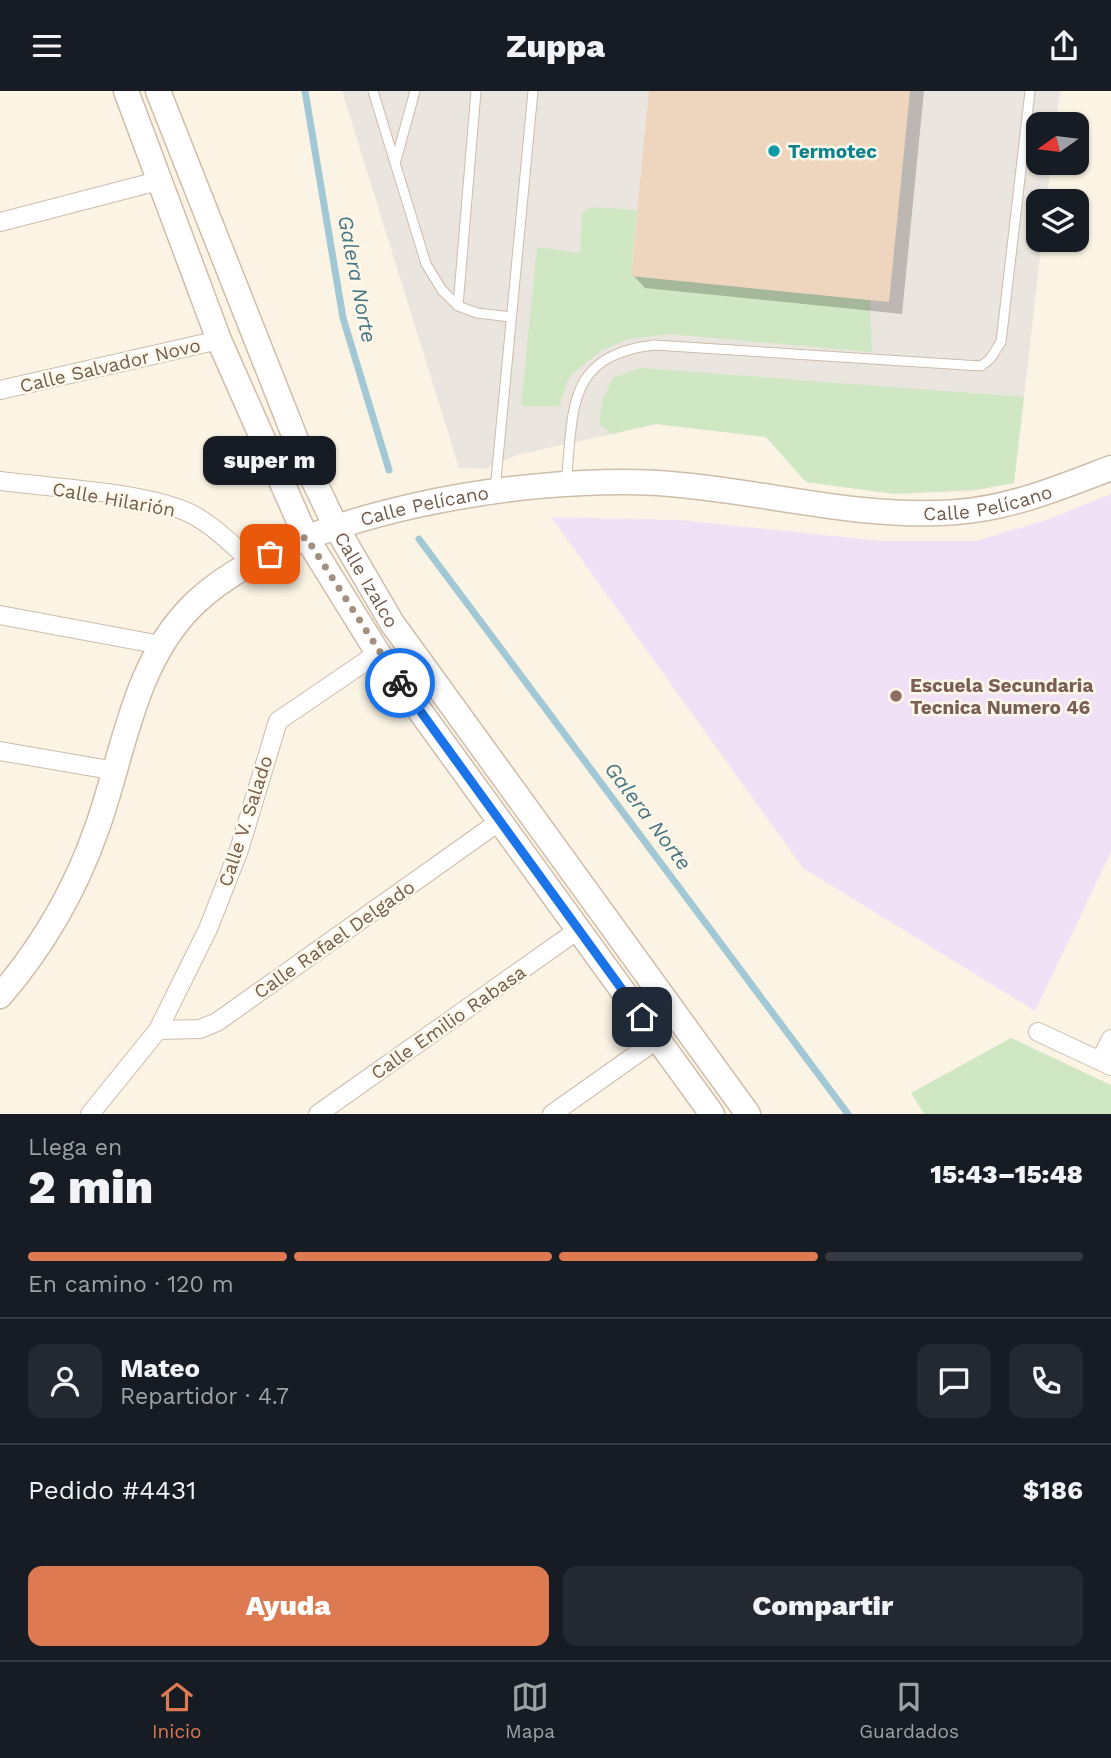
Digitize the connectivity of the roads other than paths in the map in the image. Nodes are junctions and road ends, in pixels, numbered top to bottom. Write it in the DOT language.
graph roads {
  1 [pos="126,91"];
  2 [pos="158,91"];
  3 [pos="373,91"];
  4 [pos="415,91"];
  5 [pos="476,91"];
  6 [pos="533,91"];
  7 [pos="1030,91"];
  8 [pos="394,166"];
  9 [pos="158,181"];
  10 [pos="0,222"];
  11 [pos="458,306"];
  12 [pos="511,317"];
  13 [pos="219,340"];
  14 [pos="0,390"];
  15 [pos="1111,468"];
  16 [pos="0,481"];
  17 [pos="566,485"];
  18 [pos="495,490"];
  19 [pos="335,527"];
  20 [pos="306,537"];
  21 [pos="253,563"];
  22 [pos="0,615"];
  23 [pos="161,645"];
  24 [pos="378,653"];
  25 [pos="0,751"];
  26 [pos="116,771"];
  27 [pos="500,821"];
  28 [pos="579,930"];
  29 [pos="0,996"];
  30 [pos="158,1030"];
  31 [pos="1038,1032"];
  32 [pos="658,1039"];
  33 [pos="1111,1039"];
  34 [pos="1106,1064"];
  35 [pos="90,1114"];
  36 [pos="318,1114"];
  37 [pos="552,1114"];
  38 [pos="712,1114"];
  39 [pos="748,1114"];
  1 -- 9 [label="main road, Calle Izalco"];
  2 -- 19 [label="main road, Calle Izalco"];
  3 -- 8 [label="lane"];
  4 -- 8 [label="lane"];
  5 -- 11 [label="lane"];
  6 -- 12 [label="lane"];
  7 -- 17 [label="lane"];
  8 -- 11 [label="lane"];
  9 -- 10 [label="street"];
  9 -- 13 [label="main road, Calle Izalco"];
  11 -- 12 [label="lane"];
  12 -- 18 [label="lane"];
  13 -- 14 [label="street, Calle Salvador Novo"];
  13 -- 20 [label="main road, Calle Izalco"];
  15 -- 17 [label="main road, Calle Pelícano"];
  16 -- 21 [label="street, Calle Hilarión"];
  17 -- 18 [label="main road, Calle Pelícano"];
  18 -- 19 [label="main road, Calle Pelícano"];
  19 -- 20 [label="main road, Calle Pelícano"];
  19 -- 39 [label="main road, Calle Izalco"];
  20 -- 21 [label="main road, Calle Pelícano"];
  20 -- 24 [label="main road, Calle Izalco"];
  21 -- 23 [label="main road, Calle Pelícano"];
  22 -- 23 [label="street"];
  23 -- 26 [label="main road, Calle Pelícano"];
  24 -- 27 [label="main road, Calle Izalco"];
  24 -- 30 [label="street, Calle V. Salado"];
  25 -- 26 [label="street"];
  26 -- 29 [label="main road, Calle Pelícano"];
  27 -- 28 [label="main road, Calle Izalco"];
  27 -- 30 [label="street, Calle Rafael Delgado"];
  28 -- 32 [label="main road, Calle Izalco"];
  28 -- 36 [label="street, Calle Emilio Rabasa"];
  30 -- 35 [label="street, Calle V. Salado"];
  31 -- 34 [label="street"];
  32 -- 37 [label="street"];
  32 -- 38 [label="main road, Calle Izalco"];
  33 -- 34 [label="street"];
}
